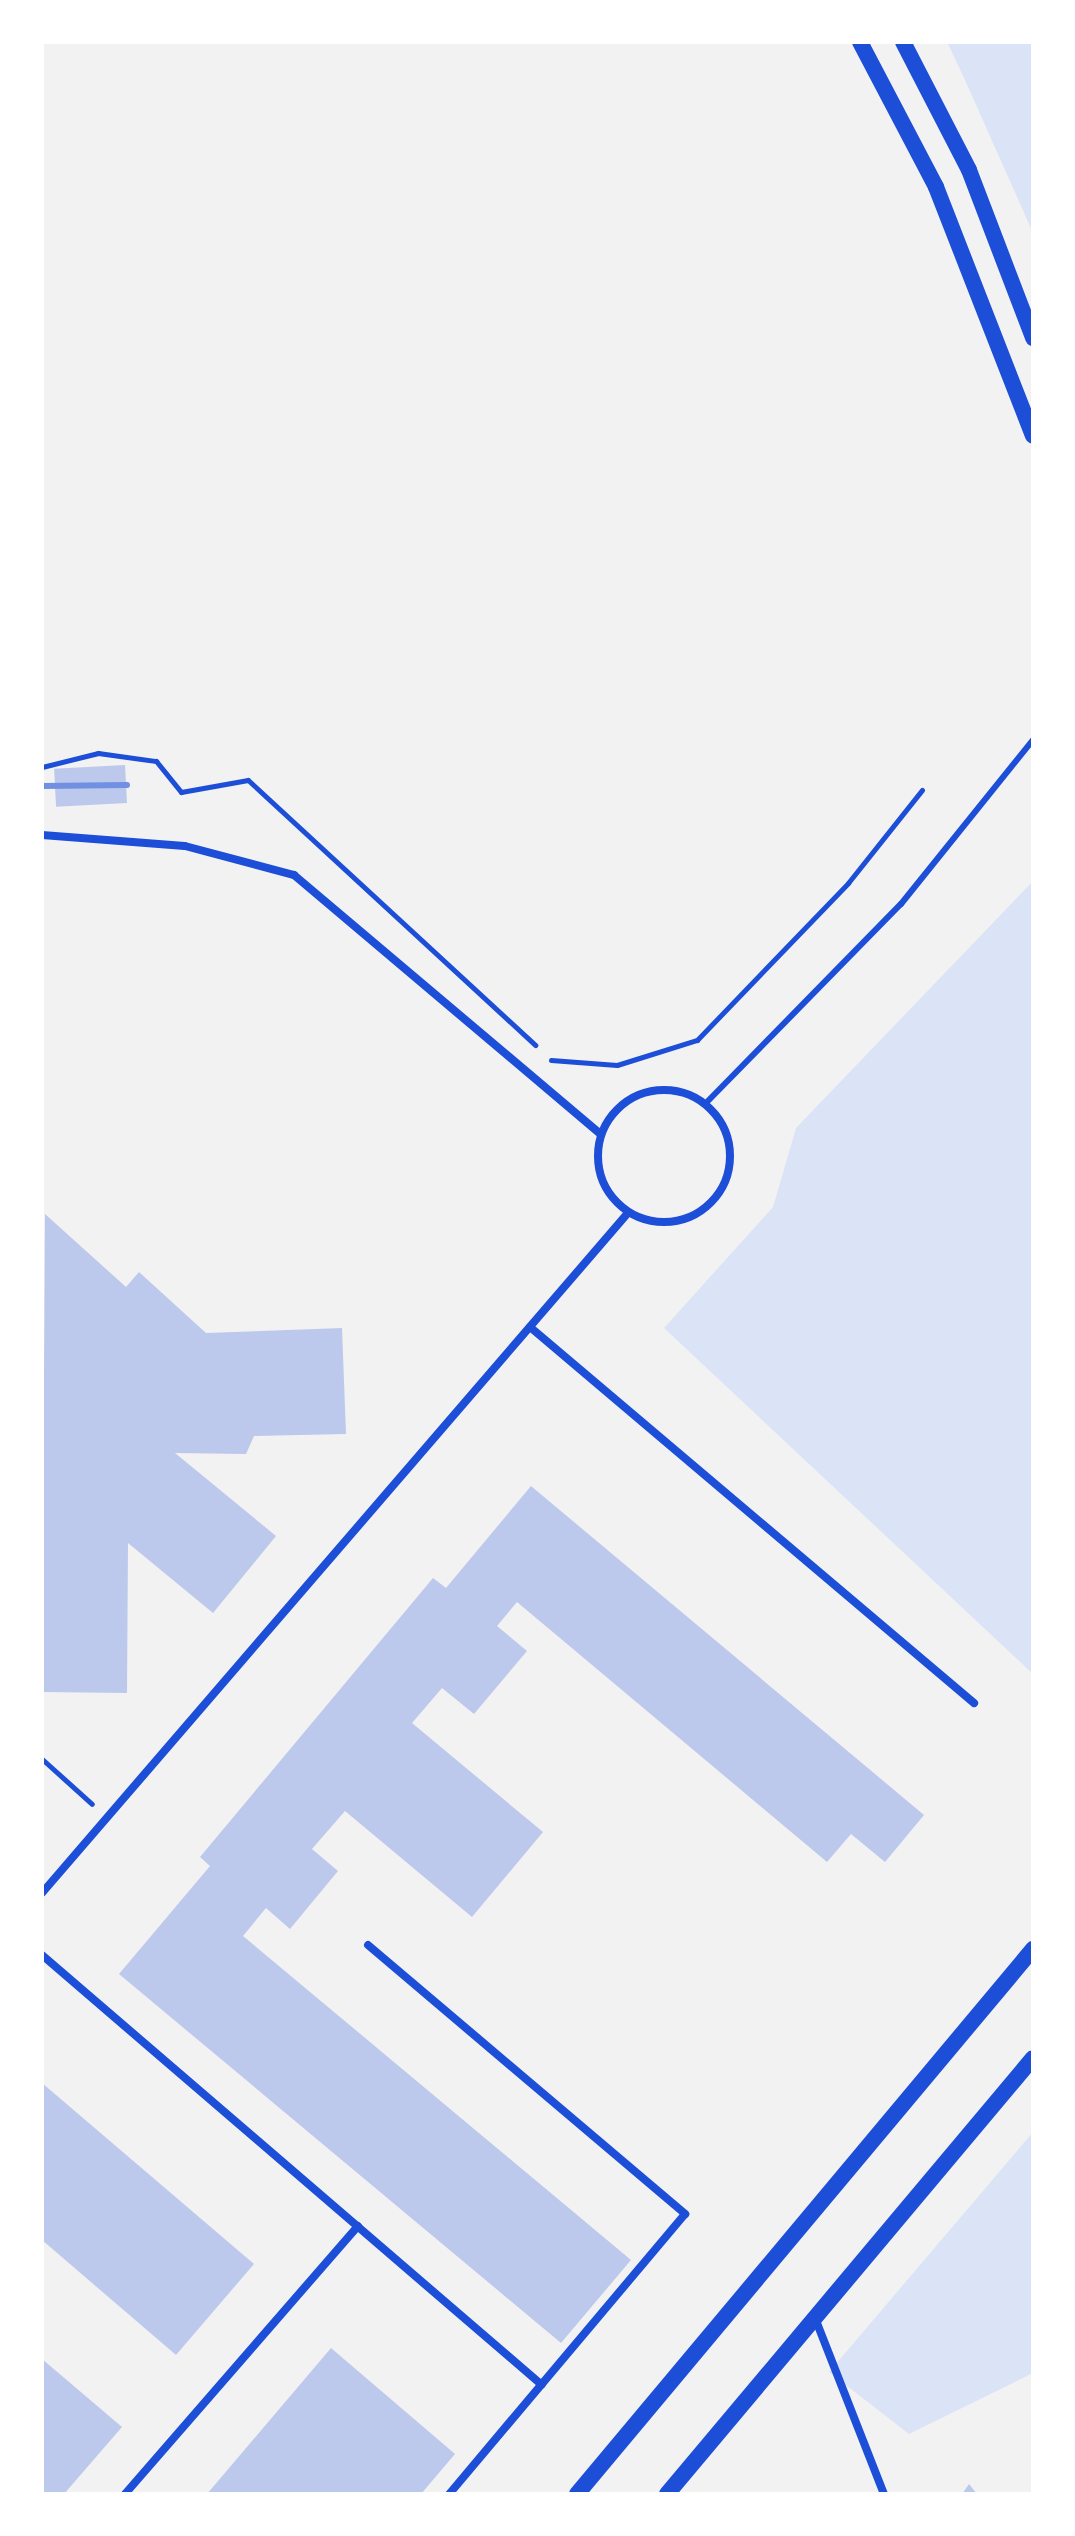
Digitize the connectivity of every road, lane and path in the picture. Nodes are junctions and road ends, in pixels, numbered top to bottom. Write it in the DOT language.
graph roads {
  1 [pos="860,42"];
  2 [pos="903,42"];
  3 [pos="1033,338"];
  4 [pos="1033,436"];
  5 [pos="1033,740"];
  6 [pos="42,767"];
  7 [pos="922,790"];
  8 [pos="42,835"];
  9 [pos="705,1104"];
  10 [pos="600,1134"];
  11 [pos="628,1213"];
  12 [pos="530,1327"];
  13 [pos="974,1703"];
  14 [pos="42,1759"];
  15 [pos="106,1816"];
  16 [pos="42,1893"];
  17 [pos="368,1945"];
  18 [pos="1033,1949"];
  19 [pos="42,1955"];
  20 [pos="1033,2058"];
  21 [pos="358,2226"];
  22 [pos="815,2317"];
  23 [pos="542,2385"];
  24 [pos="125,2494"];
  25 [pos="449,2494"];
  26 [pos="577,2494"];
  27 [pos="667,2494"];
  28 [pos="884,2494"];
  1 -- 4 [label="main road"];
  2 -- 3 [label="main road"];
  5 -- 9 [label="lane"];
  6 -- 7 [label="path"];
  8 -- 10 [label="street"];
  9 -- 10 [label="street"];
  9 -- 11 [label="street"];
  10 -- 11 [label="street"];
  11 -- 12 [label="street"];
  12 -- 13 [label="street"];
  12 -- 15 [label="street"];
  14 -- 15 [label="path"];
  15 -- 16 [label="street"];
  17 -- 23 [label="street"];
  18 -- 26 [label="main road"];
  19 -- 21 [label="street"];
  20 -- 22 [label="main road"];
  21 -- 23 [label="street"];
  21 -- 24 [label="street"];
  22 -- 27 [label="main road"];
  22 -- 28 [label="street"];
  23 -- 25 [label="street"];
}
